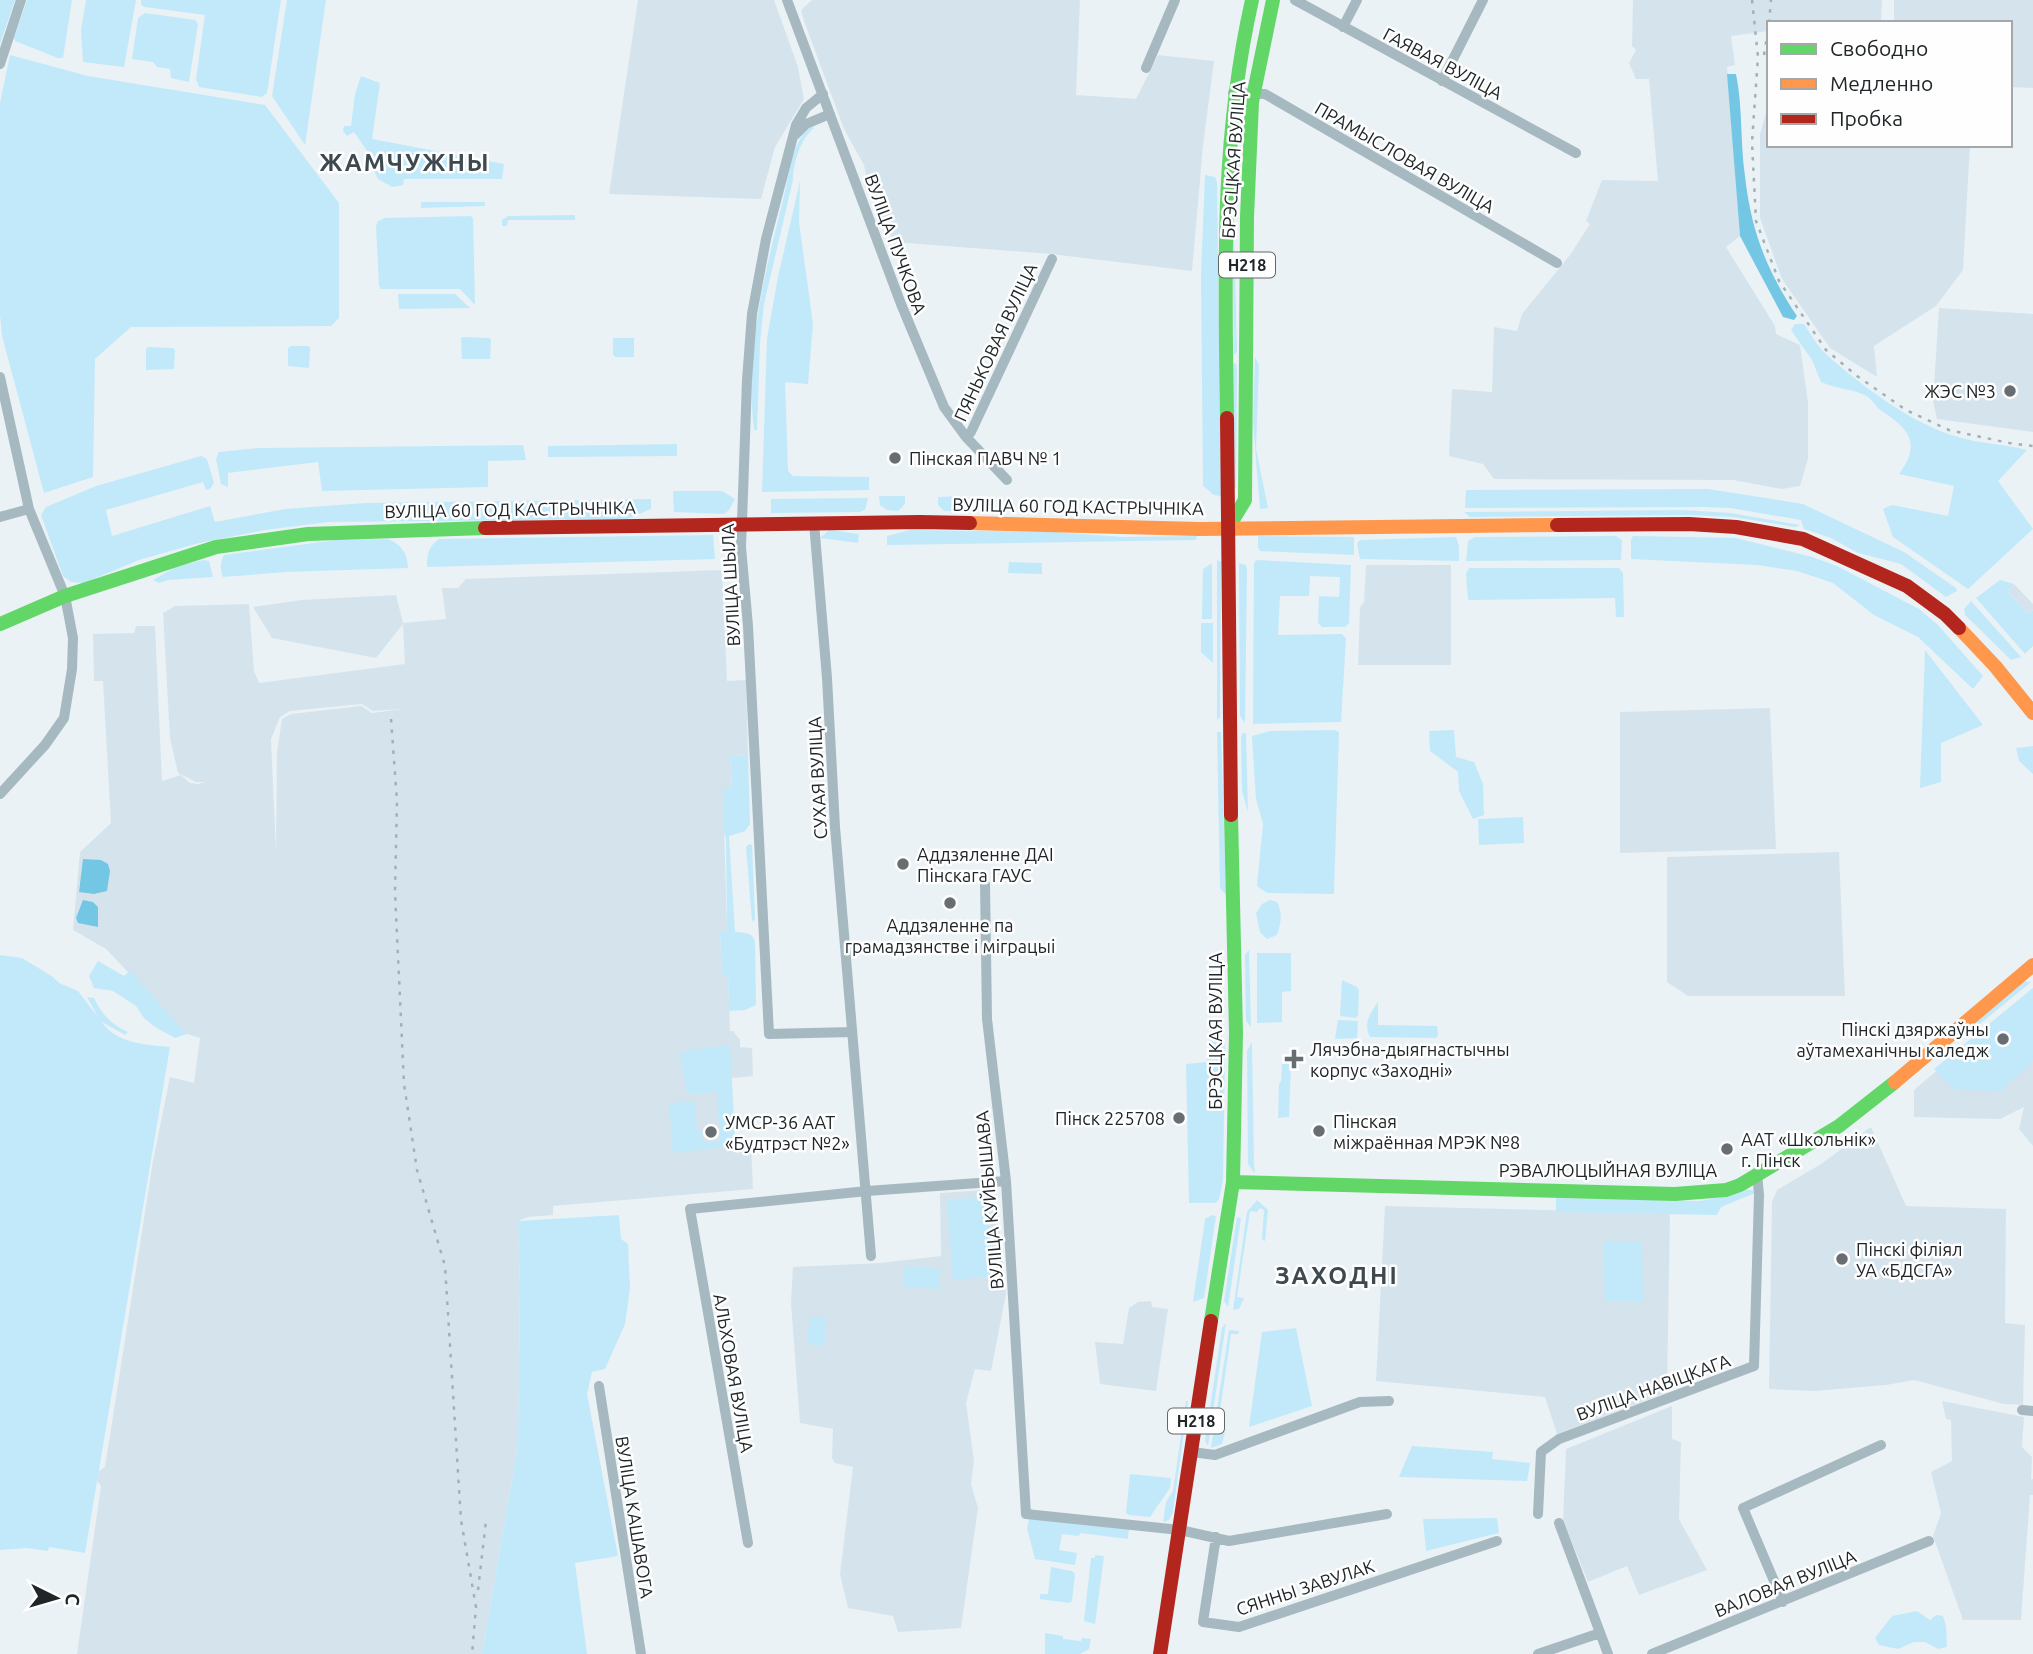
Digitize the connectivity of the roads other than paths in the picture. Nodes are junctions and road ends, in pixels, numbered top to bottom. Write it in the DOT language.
graph roads {
  1 [pos="21,0"];
  2 [pos="787,0"];
  3 [pos="1175,0"];
  4 [pos="1252,0"];
  5 [pos="1273,0"];
  6 [pos="1295,0"];
  7 [pos="1357,0"];
  8 [pos="1483,0"];
  9 [pos="1343,27"];
  10 [pos="0,64"];
  11 [pos="1146,68"];
  12 [pos="1442,80"];
  13 [pos="1233,93"];
  14 [pos="823,94"];
  15 [pos="1254,94"];
  16 [pos="830,114"];
  17 [pos="792,138"];
  18 [pos="1576,153"];
  19 [pos="1052,259"];
  20 [pos="1556,263"];
  21 [pos="0,377"];
  22 [pos="966,438"];
  23 [pos="1007,480"];
  24 [pos="29,509"];
  25 [pos="0,517"];
  26 [pos="814,523"];
  27 [pos="743,526"];
  28 [pos="1228,528"];
  29 [pos="65,596"];
  30 [pos="0,624"];
  31 [pos="2033,713"];
  32 [pos="0,794"];
  33 [pos="985,884"];
  34 [pos="2033,965"];
  35 [pos="852,1032"];
  36 [pos="1757,1172"];
  37 [pos="1006,1181"];
  38 [pos="1233,1182"];
  39 [pos="867,1191"];
  40 [pos="871,1256"];
  41 [pos="599,1386"];
  42 [pos="1389,1401"];
  43 [pos="1881,1445"];
  44 [pos="1192,1452"];
  45 [pos="1387,1514"];
  46 [pos="1538,1514"];
  47 [pos="1559,1523"];
  48 [pos="1180,1530"];
  49 [pos="1216,1537"];
  50 [pos="1497,1541"];
  51 [pos="1929,1541"];
  52 [pos="748,1544"];
  53 [pos="1783,1602"];
  54 [pos="1600,1633"];
  55 [pos="641,1654"];
  56 [pos="1160,1654"];
  57 [pos="1538,1654"];
  58 [pos="1608,1654"];
  59 [pos="1652,1654"];
  1 -- 10 [label="street"];
  2 -- 14 [label="street, ВУЛІЦА ПУЧКОВА"];
  3 -- 11 [label="street"];
  4 -- 13 [label="street, БРЭСЦКАЯ ВУЛІЦА / Н218"];
  5 -- 15 [label="street, БРЭСЦКАЯ ВУЛІЦА / Н218"];
  6 -- 9 [label="street, ГАЯВАЯ ВУЛІЦА"];
  7 -- 9 [label="street"];
  8 -- 12 [label="street"];
  9 -- 12 [label="street, ГАЯВАЯ ВУЛІЦА"];
  12 -- 18 [label="street, ГАЯВАЯ ВУЛІЦА"];
  13 -- 15 [label="street, ПРАМЫСЛОВАЯ ВУЛІЦА"];
  13 -- 28 [label="street, БРЭСЦКАЯ ВУЛІЦА / Н218"];
  14 -- 16 [label="street, ВУЛІЦА ПУЧКОВА"];
  14 -- 17 [label="street, ВУЛІЦА ШЫЛА"];
  15 -- 20 [label="street, ПРАМЫСЛОВАЯ ВУЛІЦА"];
  15 -- 28 [label="street, БРЭСЦКАЯ ВУЛІЦА / Н218"];
  16 -- 17 [label="street"];
  16 -- 22 [label="street, ВУЛІЦА ПУЧКОВА"];
  17 -- 27 [label="street, ВУЛІЦА ШЫЛА"];
  19 -- 22 [label="street, ПЯНЬКОВАЯ ВУЛІЦА"];
  21 -- 24 [label="street"];
  22 -- 23 [label="street, ВУЛІЦА ПУЧКОВА"];
  24 -- 25 [label="street"];
  24 -- 29 [label="street"];
  26 -- 27 [label="street, ВУЛІЦА 60 ГОД КАСТРЫЧНІКА"];
  26 -- 28 [label="street, ВУЛІЦА 60 ГОД КАСТРЫЧНІКА"];
  26 -- 35 [label="street, СУХАЯ ВУЛІЦА"];
  27 -- 29 [label="street, ВУЛІЦА 60 ГОД КАСТРЫЧНІКА"];
  27 -- 35 [label="street, ВУЛІЦА ШЫЛА"];
  28 -- 31 [label="street, ВУЛІЦА 60 ГОД КАСТРЫЧНІКА"];
  28 -- 38 [label="street, БРЭСЦКАЯ ВУЛІЦА / Н218"];
  29 -- 30 [label="street, ВУЛІЦА 60 ГОД КАСТРЫЧНІКА"];
  29 -- 32 [label="street"];
  33 -- 37 [label="street, ВУЛІЦА КУЙБЫШАВА"];
  34 -- 36 [label="street, РЭВАЛЮЦЫЙНАЯ ВУЛІЦА"];
  35 -- 39 [label="street, СУХАЯ ВУЛІЦА"];
  36 -- 38 [label="street, РЭВАЛЮЦЫЙНАЯ ВУЛІЦА"];
  36 -- 46 [label="street, ВУЛІЦА НАВІЦКАГА"];
  37 -- 39 [label="street"];
  37 -- 48 [label="street, ВУЛІЦА КУЙБЫШАВА"];
  38 -- 44 [label="street, БРЭСЦКАЯ ВУЛІЦА / Н218"];
  39 -- 40 [label="street, СУХАЯ ВУЛІЦА"];
  39 -- 52 [label="street, АЛЬХОВАЯ ВУЛІЦА"];
  41 -- 55 [label="street, ВУЛІЦА КАШАВОГА"];
  42 -- 44 [label="street"];
  43 -- 53 [label="street"];
  44 -- 48 [label="street, БРЭСЦКАЯ ВУЛІЦА / Н218"];
  45 -- 49 [label="street"];
  47 -- 54 [label="street"];
  48 -- 49 [label="street"];
  48 -- 56 [label="street, БРЭСЦКАЯ ВУЛІЦА / Н218"];
  49 -- 50 [label="street, СЯННЫ ЗАВУЛАК"];
  51 -- 53 [label="street, ВАЛОВАЯ ВУЛІЦА"];
  53 -- 59 [label="street, ВАЛОВАЯ ВУЛІЦА"];
  54 -- 57 [label="street"];
  54 -- 58 [label="street"];
}
